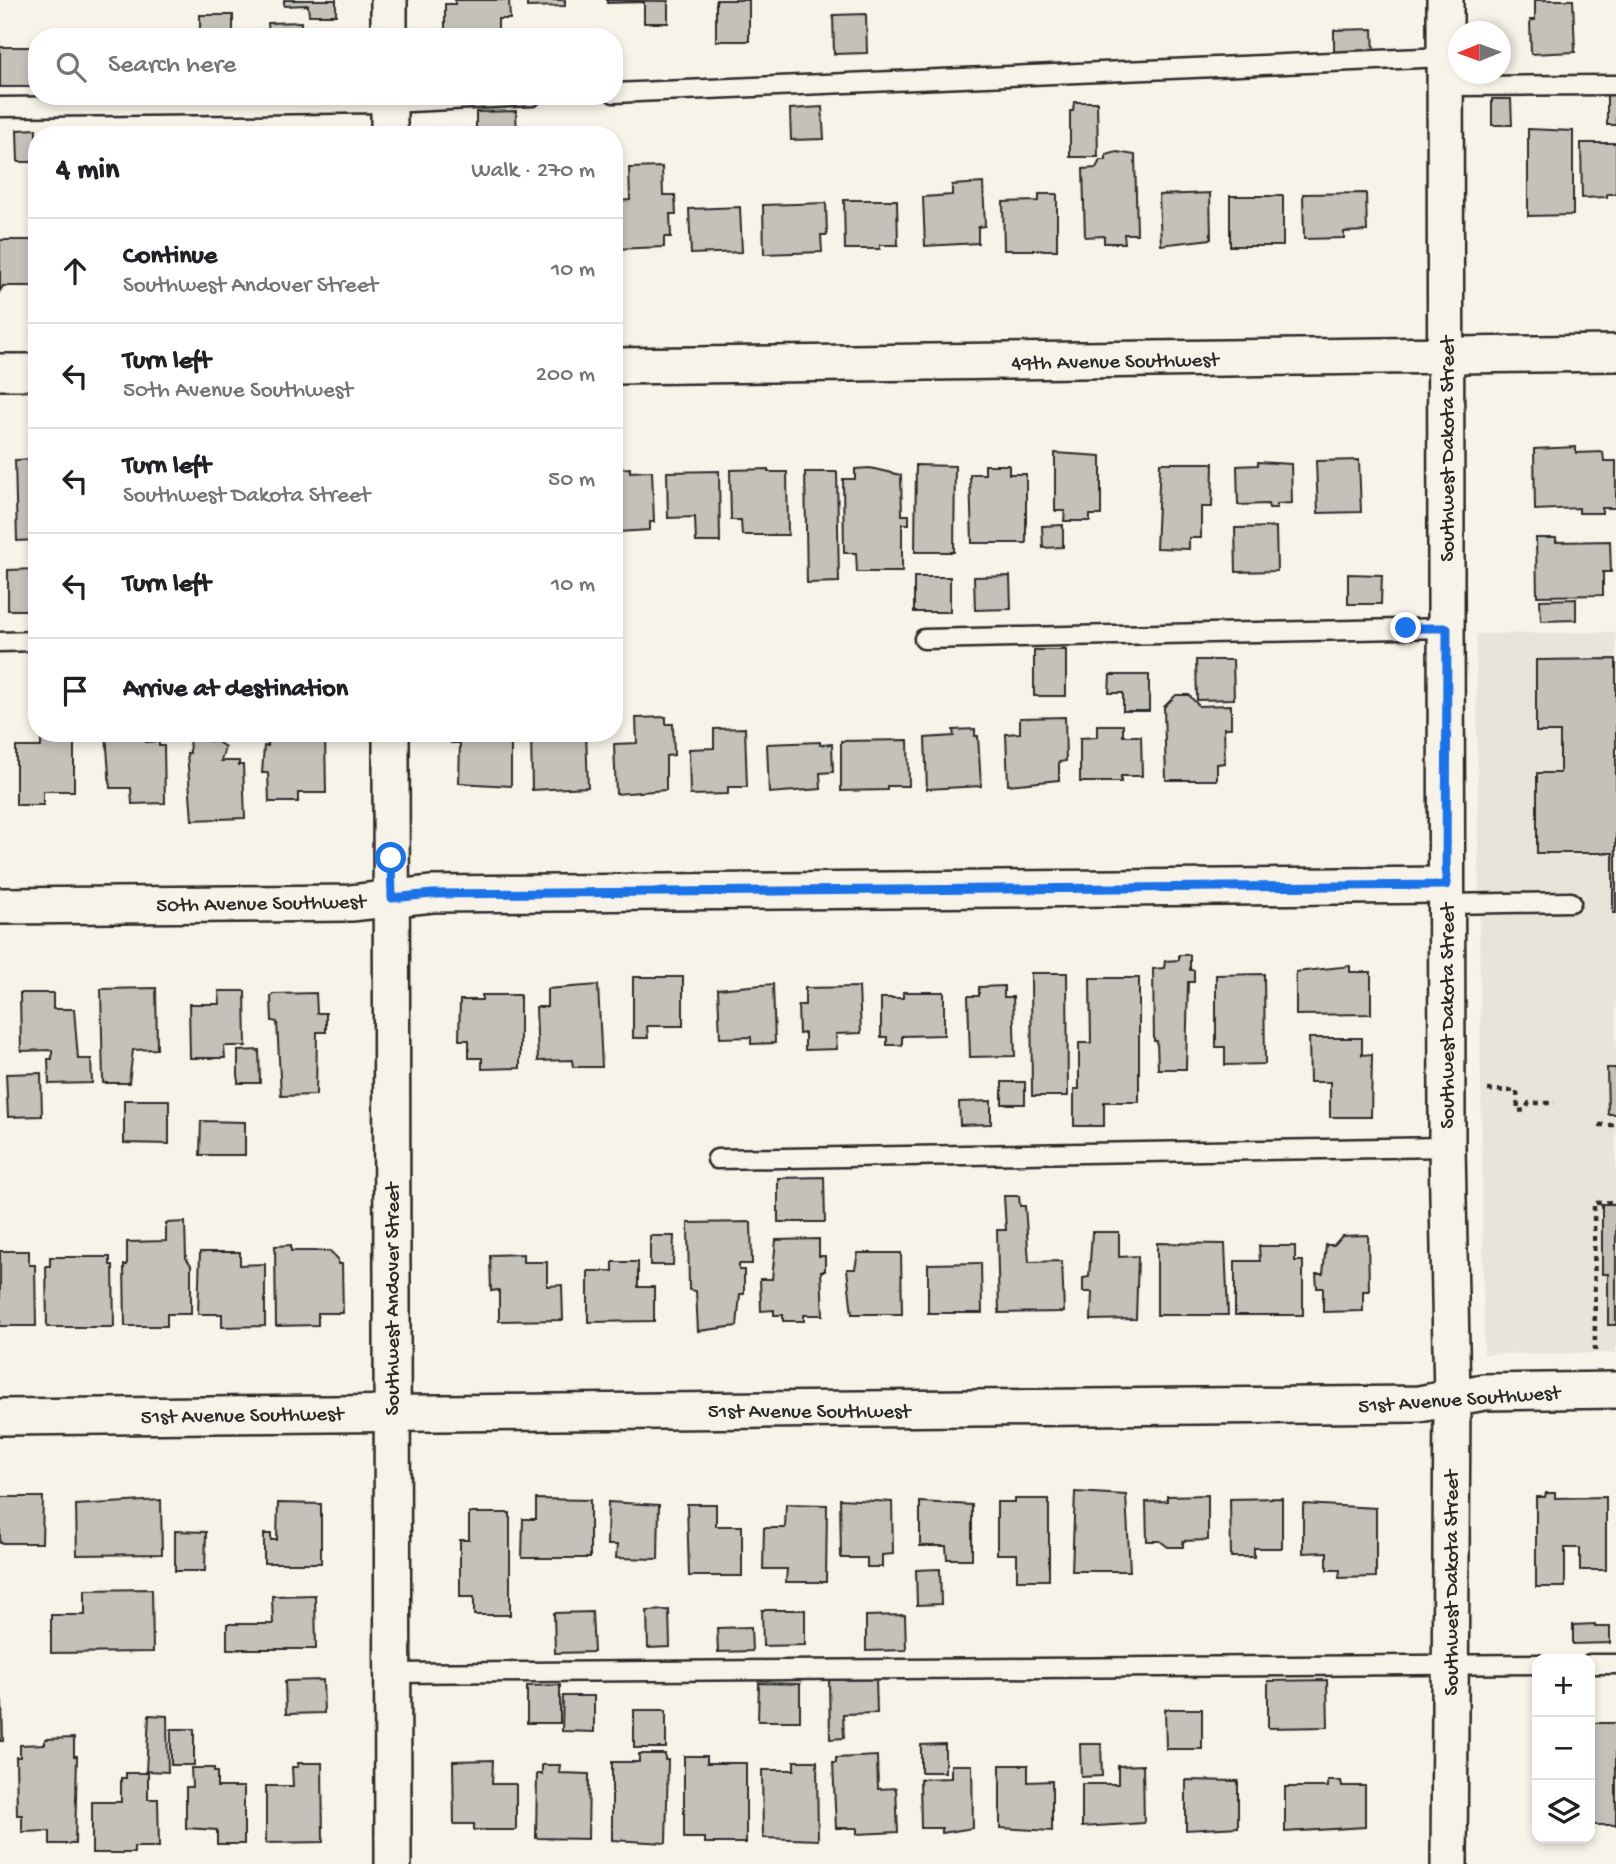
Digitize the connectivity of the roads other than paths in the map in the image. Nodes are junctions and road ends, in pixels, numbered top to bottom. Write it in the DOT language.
graph roads {
  1 [pos="389,0"];
  2 [pos="1445,0"];
  3 [pos="389,28"];
  4 [pos="1446,72"];
  5 [pos="1616,85"];
  6 [pos="623,93"];
  7 [pos="446,105"];
  8 [pos="0,107"];
  9 [pos="389,111"];
  10 [pos="1616,353"];
  11 [pos="1446,357"];
  12 [pos="623,366"];
  13 [pos="0,372"];
  14 [pos="28,372"];
  15 [pos="1447,628"];
  16 [pos="924,639"];
  17 [pos="28,641"];
  18 [pos="0,642"];
  19 [pos="391,742"];
  20 [pos="1446,894"];
  21 [pos="392,898"];
  22 [pos="1571,902"];
  23 [pos="0,906"];
  24 [pos="1447,1147"];
  25 [pos="717,1159"];
  26 [pos="1616,1390"];
  27 [pos="1452,1398"];
  28 [pos="391,1413"];
  29 [pos="0,1417"];
  30 [pos="1450,1664"];
  31 [pos="1532,1664"];
  32 [pos="1595,1664"];
  33 [pos="1616,1664"];
  34 [pos="392,1673"];
  35 [pos="393,1864"];
  36 [pos="1449,1864"];
  1 -- 3 [label="street"];
  2 -- 4 [label="street, Southwest Dakota Street"];
  4 -- 5 [label="lane"];
  4 -- 6 [label="lane"];
  4 -- 11 [label="street, Southwest Dakota Street"];
  7 -- 9 [label="lane"];
  8 -- 9 [label="lane"];
  10 -- 11 [label="street, 49th Avenue Southwest"];
  11 -- 12 [label="street, 49th Avenue Southwest"];
  11 -- 15 [label="street, Southwest Dakota Street"];
  13 -- 14 [label="street"];
  15 -- 16 [label="lane"];
  15 -- 20 [label="street, Southwest Dakota Street"];
  17 -- 18 [label="lane"];
  19 -- 21 [label="street, Southwest Andover Street"];
  20 -- 21 [label="street, 50th Avenue Southwest"];
  20 -- 22 [label="lane"];
  20 -- 24 [label="street, Southwest Dakota Street"];
  21 -- 23 [label="street, 50th Avenue Southwest"];
  21 -- 28 [label="street, Southwest Andover Street"];
  24 -- 25 [label="lane"];
  24 -- 27 [label="street, Southwest Dakota Street"];
  26 -- 27 [label="street, 51st Avenue Southwest"];
  27 -- 28 [label="street, 51st Avenue Southwest"];
  27 -- 30 [label="street, Southwest Dakota Street"];
  28 -- 29 [label="street, 51st Avenue Southwest"];
  28 -- 34 [label="street, Southwest Andover Street"];
  30 -- 31 [label="lane"];
  30 -- 34 [label="lane"];
  30 -- 36 [label="street, Southwest Dakota Street"];
  32 -- 33 [label="lane"];
  34 -- 35 [label="street, Southwest Andover Street"];
}
